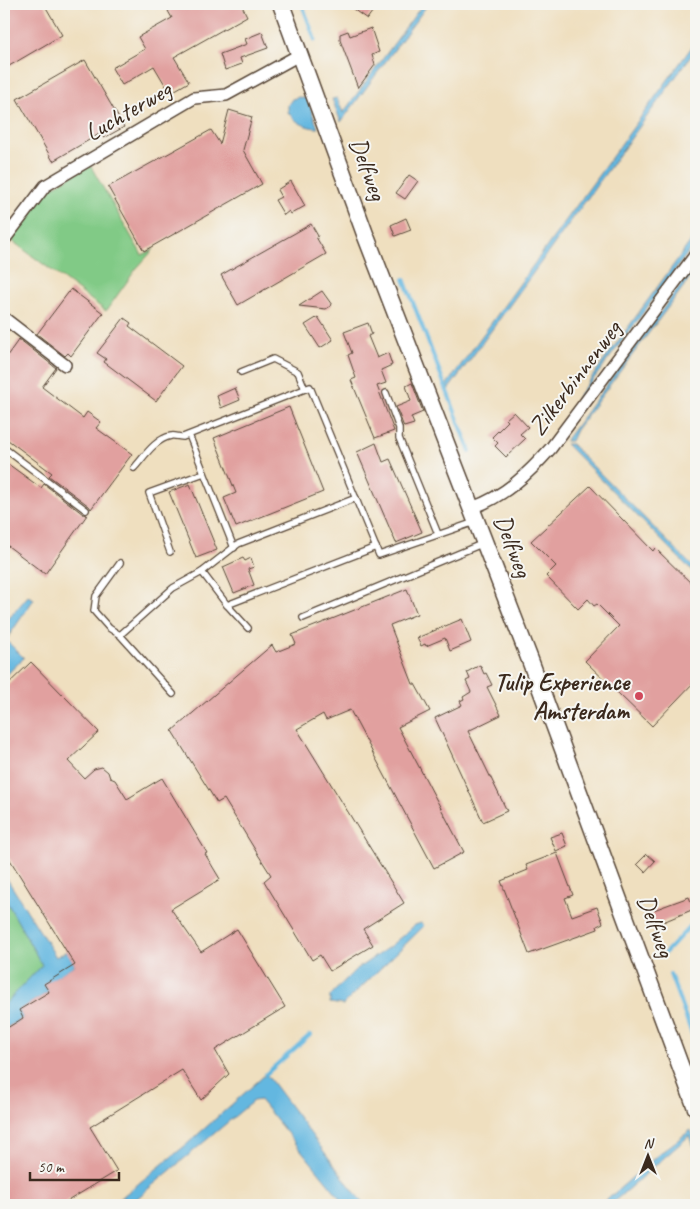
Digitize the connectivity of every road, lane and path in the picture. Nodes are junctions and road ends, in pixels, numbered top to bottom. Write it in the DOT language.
graph roads {
  1 [pos="281,4"];
  2 [pos="299,55"];
  3 [pos="4,240"];
  4 [pos="696,254"];
  5 [pos="4,318"];
  6 [pos="65,365"];
  7 [pos="241,372"];
  8 [pos="305,389"];
  9 [pos="386,393"];
  10 [pos="189,435"];
  11 [pos="4,448"];
  12 [pos="134,468"];
  13 [pos="204,473"];
  14 [pos="356,498"];
  15 [pos="86,510"];
  16 [pos="474,514"];
  17 [pos="438,534"];
  18 [pos="485,543"];
  19 [pos="376,547"];
  20 [pos="234,548"];
  21 [pos="170,552"];
  22 [pos="120,564"];
  23 [pos="202,572"];
  24 [pos="227,605"];
  25 [pos="303,618"];
  26 [pos="248,628"];
  27 [pos="120,635"];
  28 [pos="173,694"];
  29 [pos="696,1108"];
  1 -- 2 [label="main road, Delfweg"];
  2 -- 3 [label="street, Luchterweg"];
  2 -- 16 [label="main road, Delfweg"];
  4 -- 16 [label="street, Zilkerbinnenweg"];
  5 -- 6 [label="street"];
  7 -- 8 [label="lane"];
  8 -- 10 [label="lane"];
  8 -- 14 [label="lane"];
  9 -- 17 [label="lane"];
  10 -- 12 [label="lane"];
  10 -- 13 [label="lane"];
  11 -- 15 [label="lane"];
  13 -- 20 [label="lane"];
  13 -- 21 [label="lane"];
  14 -- 19 [label="lane"];
  14 -- 20 [label="lane"];
  16 -- 17 [label="lane"];
  16 -- 18 [label="main road, Delfweg"];
  17 -- 19 [label="lane"];
  18 -- 25 [label="lane"];
  18 -- 29 [label="main road, Delfweg"];
  19 -- 24 [label="lane"];
  20 -- 23 [label="lane"];
  22 -- 27 [label="lane"];
  23 -- 24 [label="lane"];
  23 -- 27 [label="lane"];
  24 -- 26 [label="lane"];
  27 -- 28 [label="lane"];
}
